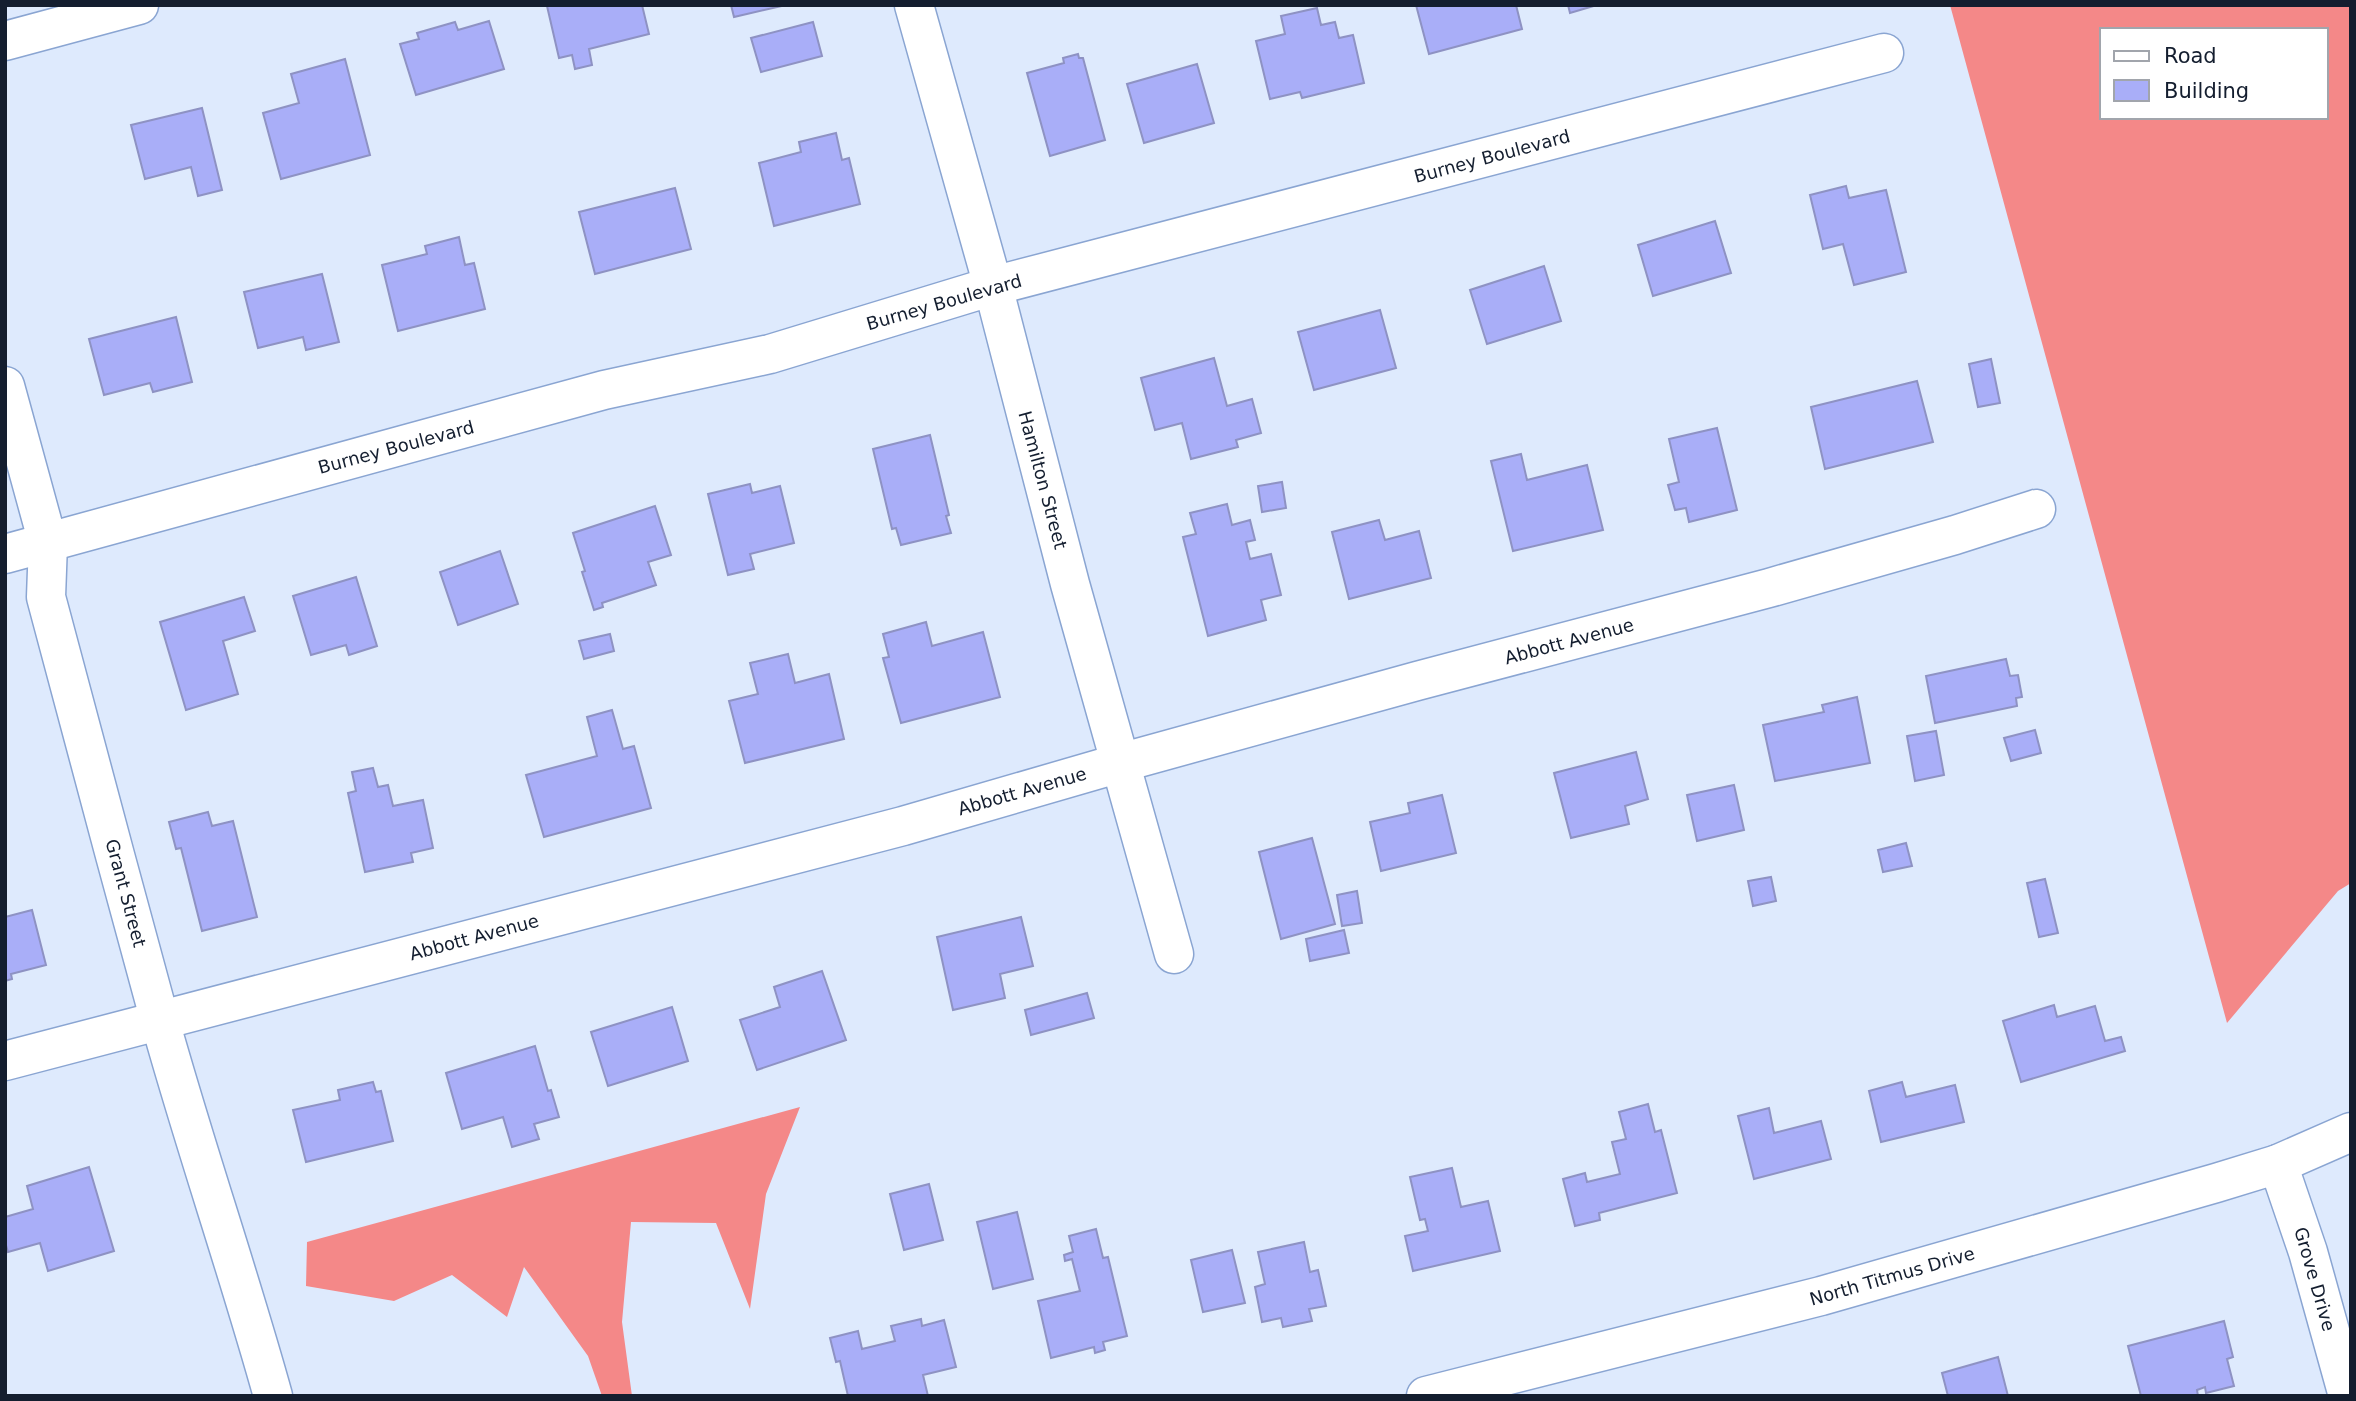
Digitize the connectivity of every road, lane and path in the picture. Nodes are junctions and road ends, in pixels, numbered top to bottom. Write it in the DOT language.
graph roads {
  1 [pos="139,5"];
  2 [pos="914,5"];
  3 [pos="5,41"];
  4 [pos="1884,53"];
  5 [pos="993,286"];
  6 [pos="5,386"];
  7 [pos="2036,509"];
  8 [pos="48,543"];
  9 [pos="5,555"];
  10 [pos="1120,763"];
  11 [pos="1174,954"];
  12 [pos="160,1022"];
  13 [pos="5,1061"];
  14 [pos="2351,1132"];
  15 [pos="2278,1164"];
  16 [pos="273,1396"];
  17 [pos="1426,1396"];
  18 [pos="2348,1396"];
  1 -- 3 [label="street"];
  2 -- 5 [label="street, Hamilton Street"];
  4 -- 5 [label="street, Burney Boulevard"];
  5 -- 8 [label="street, Burney Boulevard"];
  5 -- 10 [label="street, Hamilton Street"];
  6 -- 8 [label="street, Grant Street"];
  7 -- 10 [label="street, Abbott Avenue"];
  8 -- 9 [label="street, Burney Boulevard"];
  8 -- 12 [label="street, Grant Street"];
  10 -- 11 [label="street, Hamilton Street"];
  10 -- 12 [label="street, Abbott Avenue"];
  12 -- 13 [label="street, Abbott Avenue"];
  12 -- 16 [label="street, Grant Street"];
  14 -- 15 [label="street, North Titmus Drive"];
  15 -- 17 [label="street, North Titmus Drive"];
  15 -- 18 [label="street, Grove Drive"];
}
